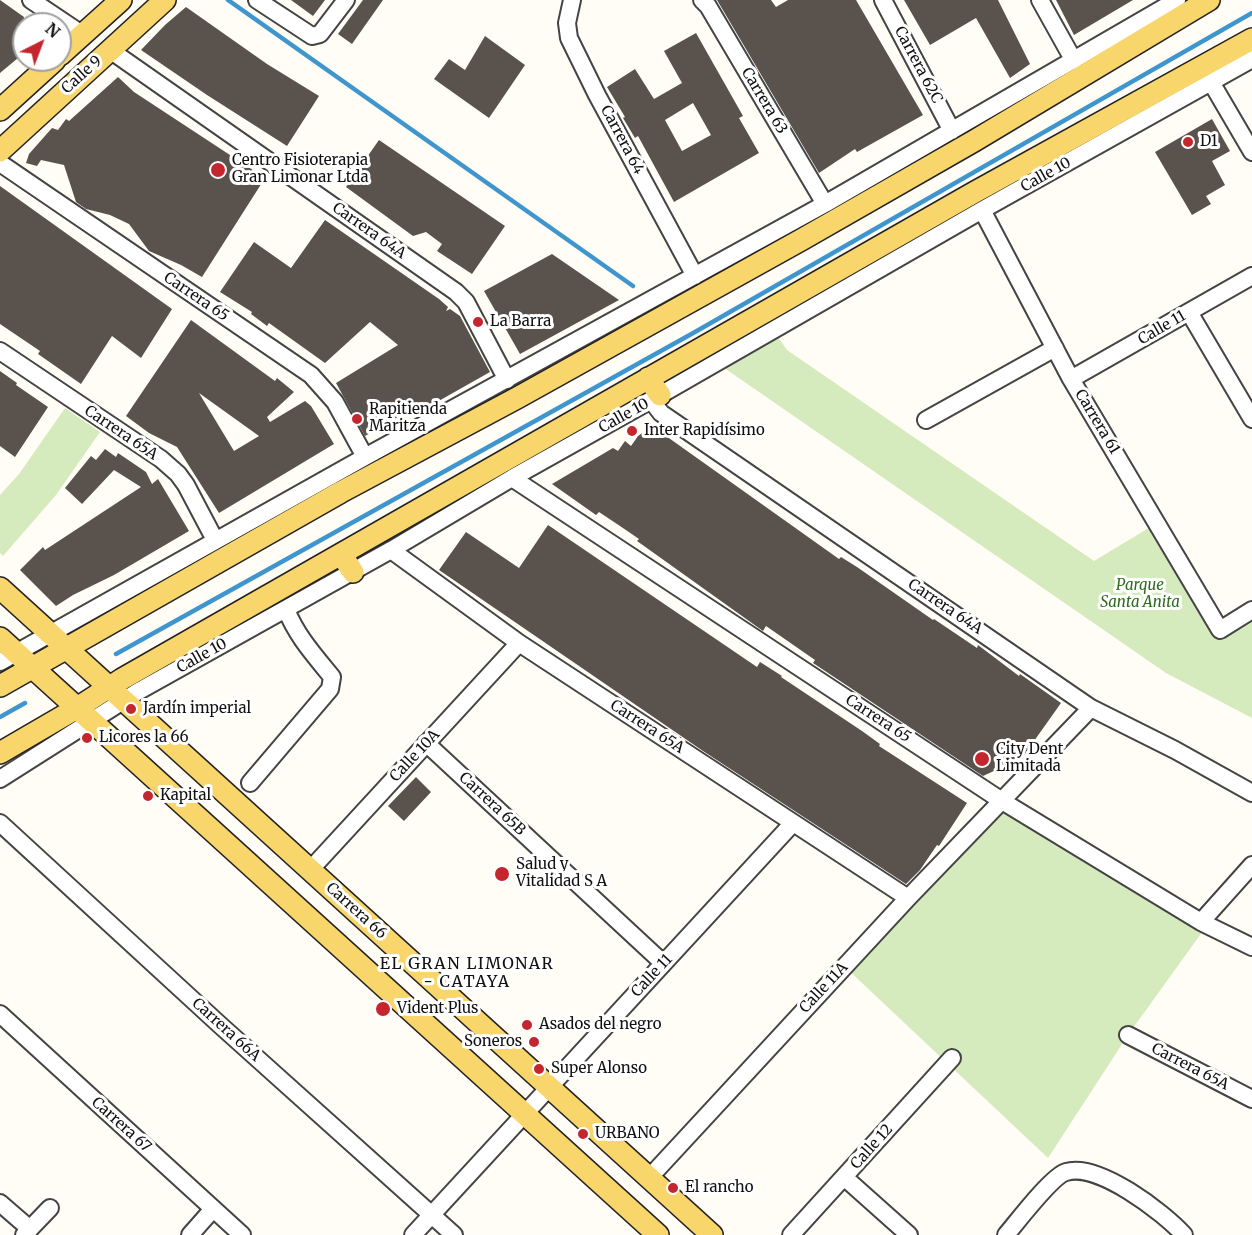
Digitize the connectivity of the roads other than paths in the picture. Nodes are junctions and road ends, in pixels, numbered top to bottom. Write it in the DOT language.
graph roads {
  1 [pos="31,0"];
  2 [pos="121,0"];
  3 [pos="165,0"];
  4 [pos="257,0"];
  5 [pos="346,0"];
  6 [pos="572,0"];
  7 [pos="702,0"];
  8 [pos="883,0"];
  9 [pos="1040,0"];
  10 [pos="1177,0"];
  11 [pos="1209,0"];
  12 [pos="1160,20"];
  13 [pos="83,35"];
  14 [pos="1252,39"];
  15 [pos="72,45"];
  16 [pos="110,50"];
  17 [pos="1252,60"];
  18 [pos="1074,61"];
  19 [pos="1219,71"];
  20 [pos="42,72"];
  21 [pos="0,110"];
  22 [pos="952,131"];
  23 [pos="0,151"];
  24 [pos="1252,152"];
  25 [pos="0,163"];
  26 [pos="889,178"];
  27 [pos="825,204"];
  28 [pos="982,210"];
  29 [pos="695,276"];
  30 [pos="1252,276"];
  31 [pos="671,300"];
  32 [pos="1189,312"];
  33 [pos="1055,348"];
  34 [pos="0,351"];
  35 [pos="648,378"];
  36 [pos="1071,379"];
  37 [pos="507,380"];
  38 [pos="656,398"];
  39 [pos="1252,419"];
  40 [pos="926,420"];
  41 [pos="365,457"];
  42 [pos="512,478"];
  43 [pos="337,483"];
  44 [pos="215,540"];
  45 [pos="391,550"];
  46 [pos="347,563"];
  47 [pos="0,588"];
  48 [pos="286,609"];
  49 [pos="1252,610"];
  50 [pos="51,634"];
  51 [pos="0,638"];
  52 [pos="519,643"];
  53 [pos="67,649"];
  54 [pos="9,657"];
  55 [pos="33,669"];
  56 [pos="0,686"];
  57 [pos="117,694"];
  58 [pos="1091,708"];
  59 [pos="85,715"];
  60 [pos="426,743"];
  61 [pos="0,753"];
  62 [pos="0,779"];
  63 [pos="249,783"];
  64 [pos="1252,793"];
  65 [pos="1002,801"];
  66 [pos="0,823"];
  67 [pos="793,823"];
  68 [pos="1252,865"];
  69 [pos="310,870"];
  70 [pos="908,898"];
  71 [pos="1201,922"];
  72 [pos="1252,947"];
  73 [pos="663,963"];
  74 [pos="0,1014"];
  75 [pos="1128,1035"];
  76 [pos="952,1058"];
  77 [pos="549,1087"];
  78 [pos="1252,1099"];
  79 [pos="525,1114"];
  80 [pos="844,1177"];
  81 [pos="649,1178"];
  82 [pos="0,1203"];
  83 [pos="50,1208"];
  84 [pos="213,1209"];
  85 [pos="432,1215"];
  86 [pos="27,1232"];
  87 [pos="190,1235"];
  88 [pos="242,1235"];
  89 [pos="414,1235"];
  90 [pos="454,1235"];
  91 [pos="658,1235"];
  92 [pos="712,1235"];
  93 [pos="791,1235"];
  94 [pos="909,1235"];
  95 [pos="1006,1235"];
  96 [pos="1184,1235"];
  1 -- 13 [label="street"];
  2 -- 13 [label="main road, Calle 9"];
  3 -- 16 [label="main road, Calle 9"];
  4 -- 5 [label="street"];
  6 -- 29 [label="street, Carrera 64"];
  7 -- 27 [label="street, Carrera 63"];
  8 -- 22 [label="street, Carrera 62C"];
  9 -- 18 [label="street"];
  10 -- 12 [label="street"];
  11 -- 12 [label="main road"];
  12 -- 18 [label="street"];
  12 -- 26 [label="main road"];
  13 -- 15 [label="main road, Calle 9"];
  14 -- 19 [label="main road, Calle 10"];
  16 -- 23 [label="main road, Calle 9"];
  16 -- 37 [label="street, Carrera 64A"];
  17 -- 19 [label="street, Calle 10"];
  18 -- 22 [label="street"];
  19 -- 24 [label="street"];
  19 -- 28 [label="street, Calle 10"];
  19 -- 35 [label="main road, Calle 10"];
  20 -- 21 [label="main road, Calle 9"];
  22 -- 26 [label="street"];
  25 -- 41 [label="street, Carrera 65"];
  26 -- 27 [label="street"];
  26 -- 31 [label="main road"];
  27 -- 29 [label="street"];
  28 -- 33 [label="street, Carrera 61"];
  28 -- 38 [label="street, Calle 10"];
  29 -- 31 [label="street"];
  30 -- 32 [label="street, Calle 11"];
  31 -- 37 [label="street"];
  31 -- 43 [label="main road"];
  32 -- 36 [label="street, Calle 11"];
  32 -- 39 [label="street"];
  33 -- 36 [label="street, Carrera 61"];
  33 -- 40 [label="street"];
  34 -- 44 [label="street, Carrera 65A"];
  35 -- 38 [label="main road"];
  35 -- 46 [label="main road, Calle 10"];
  36 -- 49 [label="street, Carrera 61"];
  37 -- 41 [label="street"];
  38 -- 42 [label="street, Calle 10"];
  38 -- 58 [label="street, Carrera 64A"];
  41 -- 43 [label="street"];
  42 -- 45 [label="street, Calle 10"];
  42 -- 65 [label="street, Carrera 65"];
  43 -- 44 [label="street"];
  43 -- 53 [label="main road"];
  44 -- 50 [label="street"];
  45 -- 46 [label="street, Calle 10"];
  45 -- 52 [label="street, Carrera 65A"];
  46 -- 48 [label="street, Calle 10"];
  46 -- 57 [label="main road, Calle 10"];
  47 -- 50 [label="main road, Carrera 66"];
  48 -- 57 [label="street, Calle 10"];
  48 -- 63 [label="street"];
  50 -- 53 [label="main road, Carrera 66"];
  50 -- 54 [label="street"];
  51 -- 54 [label="main road"];
  52 -- 60 [label="street, Calle 10A"];
  52 -- 67 [label="street, Carrera 65A"];
  53 -- 55 [label="main road"];
  53 -- 57 [label="main road, Carrera 66"];
  54 -- 55 [label="main road"];
  55 -- 56 [label="main road"];
  55 -- 59 [label="main road"];
  57 -- 59 [label="main road, Calle 10"];
  57 -- 69 [label="main road, Carrera 66"];
  58 -- 64 [label="street, Carrera 64A"];
  58 -- 65 [label="street, Calle 11A"];
  59 -- 61 [label="main road, Calle 10"];
  59 -- 62 [label="street, Calle 10"];
  59 -- 79 [label="main road"];
  60 -- 69 [label="street, Calle 10A"];
  60 -- 73 [label="street, Carrera 65B"];
  65 -- 70 [label="street, Calle 11A"];
  65 -- 71 [label="street, Carrera 65"];
  66 -- 85 [label="street, Carrera 66A"];
  67 -- 70 [label="street, Carrera 65A"];
  67 -- 73 [label="street, Calle 11"];
  68 -- 71 [label="street"];
  69 -- 77 [label="main road, Carrera 66"];
  70 -- 81 [label="street, Calle 11A"];
  71 -- 72 [label="street, Carrera 65"];
  73 -- 77 [label="street, Calle 11"];
  74 -- 84 [label="street, Carrera 67"];
  75 -- 78 [label="street, Carrera 65A"];
  76 -- 80 [label="street, Calle 12"];
  77 -- 79 [label="street, Calle 11"];
  77 -- 81 [label="main road, Carrera 66"];
  79 -- 85 [label="street, Calle 11"];
  79 -- 91 [label="main road"];
  80 -- 93 [label="street, Calle 12"];
  80 -- 94 [label="street"];
  81 -- 92 [label="main road, Carrera 66"];
  82 -- 86 [label="street"];
  83 -- 86 [label="street"];
  84 -- 87 [label="street"];
  84 -- 88 [label="street, Carrera 67"];
  85 -- 89 [label="street, Calle 11"];
  85 -- 90 [label="street, Carrera 66A"];
  95 -- 96 [label="street"];
}
